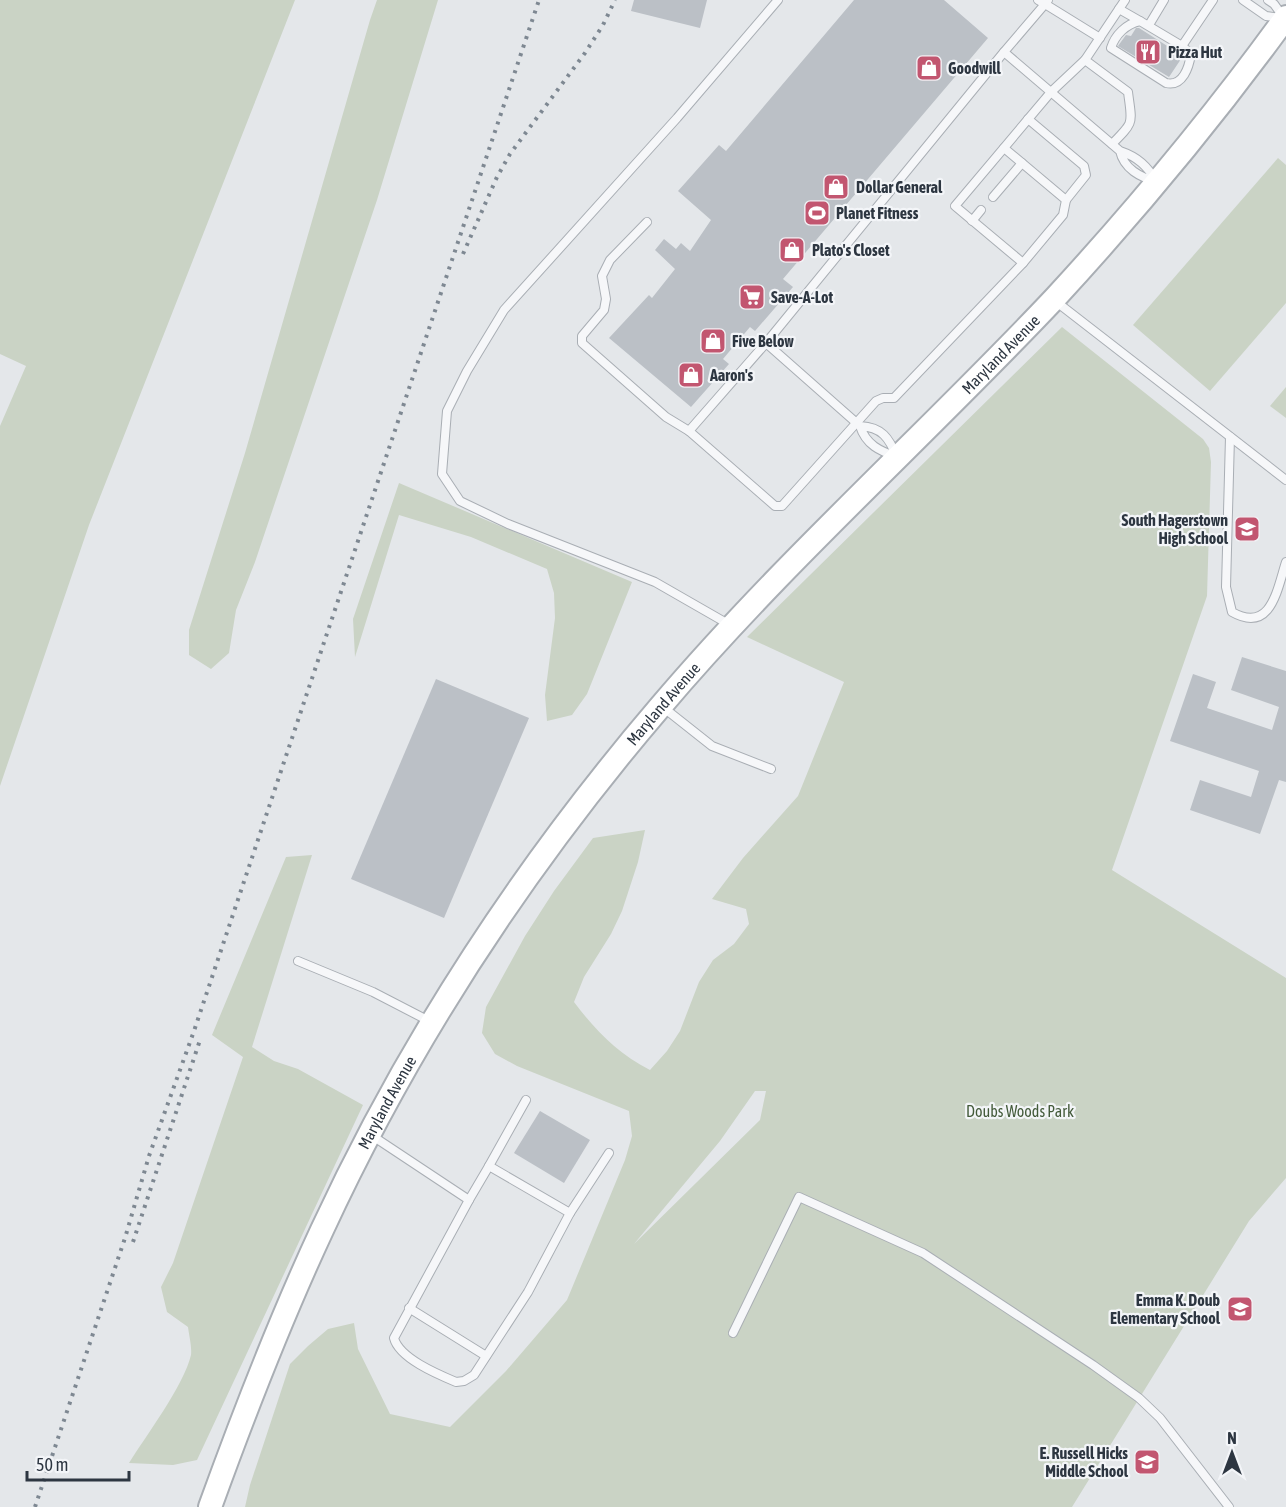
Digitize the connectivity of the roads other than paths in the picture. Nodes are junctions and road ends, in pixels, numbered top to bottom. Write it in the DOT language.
graph roads {
  1 [pos="778,0"];
  2 [pos="1125,0"];
  3 [pos="1164,0"];
  4 [pos="1213,0"];
  5 [pos="1243,0"];
  6 [pos="1268,0"];
  7 [pos="1044,2"];
  8 [pos="1119,9"];
  9 [pos="1286,18"];
  10 [pos="1140,21"];
  11 [pos="1149,25"];
  12 [pos="1100,38"];
  13 [pos="1182,46"];
  14 [pos="1005,52"];
  15 [pos="1085,60"];
  16 [pos="1051,92"];
  17 [pos="1028,119"];
  18 [pos="1112,144"];
  19 [pos="1004,148"];
  20 [pos="1120,151"];
  21 [pos="1022,163"];
  22 [pos="1157,182"];
  23 [pos="993,197"];
  24 [pos="1066,200"];
  25 [pos="981,210"];
  26 [pos="972,220"];
  27 [pos="647,222"];
  28 [pos="1023,263"];
  29 [pos="1053,299"];
  30 [pos="766,342"];
  31 [pos="858,424"];
  32 [pos="689,431"];
  33 [pos="1230,437"];
  34 [pos="897,457"];
  35 [pos="1286,480"];
  36 [pos="1286,562"];
  37 [pos="732,626"];
  38 [pos="660,706"];
  39 [pos="771,769"];
  40 [pos="298,961"];
  41 [pos="433,1022"];
  42 [pos="526,1100"];
  43 [pos="370,1134"];
  44 [pos="609,1154"];
  45 [pos="489,1166"];
  46 [pos="468,1200"];
  47 [pos="570,1213"];
  48 [pos="409,1308"];
  49 [pos="733,1333"];
  50 [pos="486,1356"];
  51 [pos="210,1507"];
  52 [pos="1229,1507"];
  1 -- 37 [label="lane"];
  2 -- 8 [label="lane"];
  3 -- 11 [label="lane"];
  4 -- 13 [label="lane"];
  5 -- 9 [label="lane"];
  6 -- 9 [label="lane"];
  7 -- 12 [label="lane"];
  7 -- 14 [label="lane"];
  8 -- 10 [label="lane"];
  8 -- 12 [label="lane"];
  9 -- 22 [label="main road, Maryland Avenue"];
  10 -- 11 [label="lane"];
  10 -- 13 [label="lane"];
  11 -- 13 [label="lane"];
  12 -- 15 [label="lane"];
  14 -- 16 [label="lane"];
  14 -- 30 [label="lane"];
  15 -- 16 [label="lane"];
  15 -- 18 [label="lane"];
  16 -- 17 [label="lane"];
  16 -- 18 [label="lane"];
  17 -- 19 [label="lane"];
  17 -- 24 [label="lane"];
  18 -- 20 [label="lane"];
  19 -- 21 [label="lane"];
  19 -- 26 [label="lane"];
  20 -- 22 [label="lane"];
  20 -- 22 [label="lane"];
  21 -- 23 [label="lane"];
  21 -- 24 [label="lane"];
  22 -- 29 [label="main road, Maryland Avenue"];
  24 -- 28 [label="lane"];
  25 -- 26 [label="lane"];
  26 -- 28 [label="lane"];
  27 -- 32 [label="lane"];
  28 -- 31 [label="lane"];
  29 -- 33 [label="lane"];
  29 -- 34 [label="main road, Maryland Avenue"];
  30 -- 31 [label="lane"];
  30 -- 32 [label="lane"];
  31 -- 32 [label="lane"];
  31 -- 34 [label="lane"];
  31 -- 34 [label="lane"];
  33 -- 35 [label="lane"];
  33 -- 36 [label="lane"];
  34 -- 37 [label="main road, Maryland Avenue"];
  37 -- 38 [label="main road, Maryland Avenue"];
  38 -- 39 [label="lane"];
  38 -- 41 [label="main road, Maryland Avenue"];
  40 -- 41 [label="lane"];
  41 -- 43 [label="main road, Maryland Avenue"];
  42 -- 45 [label="lane"];
  43 -- 46 [label="lane"];
  43 -- 51 [label="main road, Maryland Avenue"];
  44 -- 47 [label="lane"];
  45 -- 46 [label="lane"];
  45 -- 47 [label="lane"];
  46 -- 48 [label="lane"];
  47 -- 50 [label="lane"];
  48 -- 50 [label="lane"];
  48 -- 50 [label="lane"];
  49 -- 52 [label="lane"];
}
